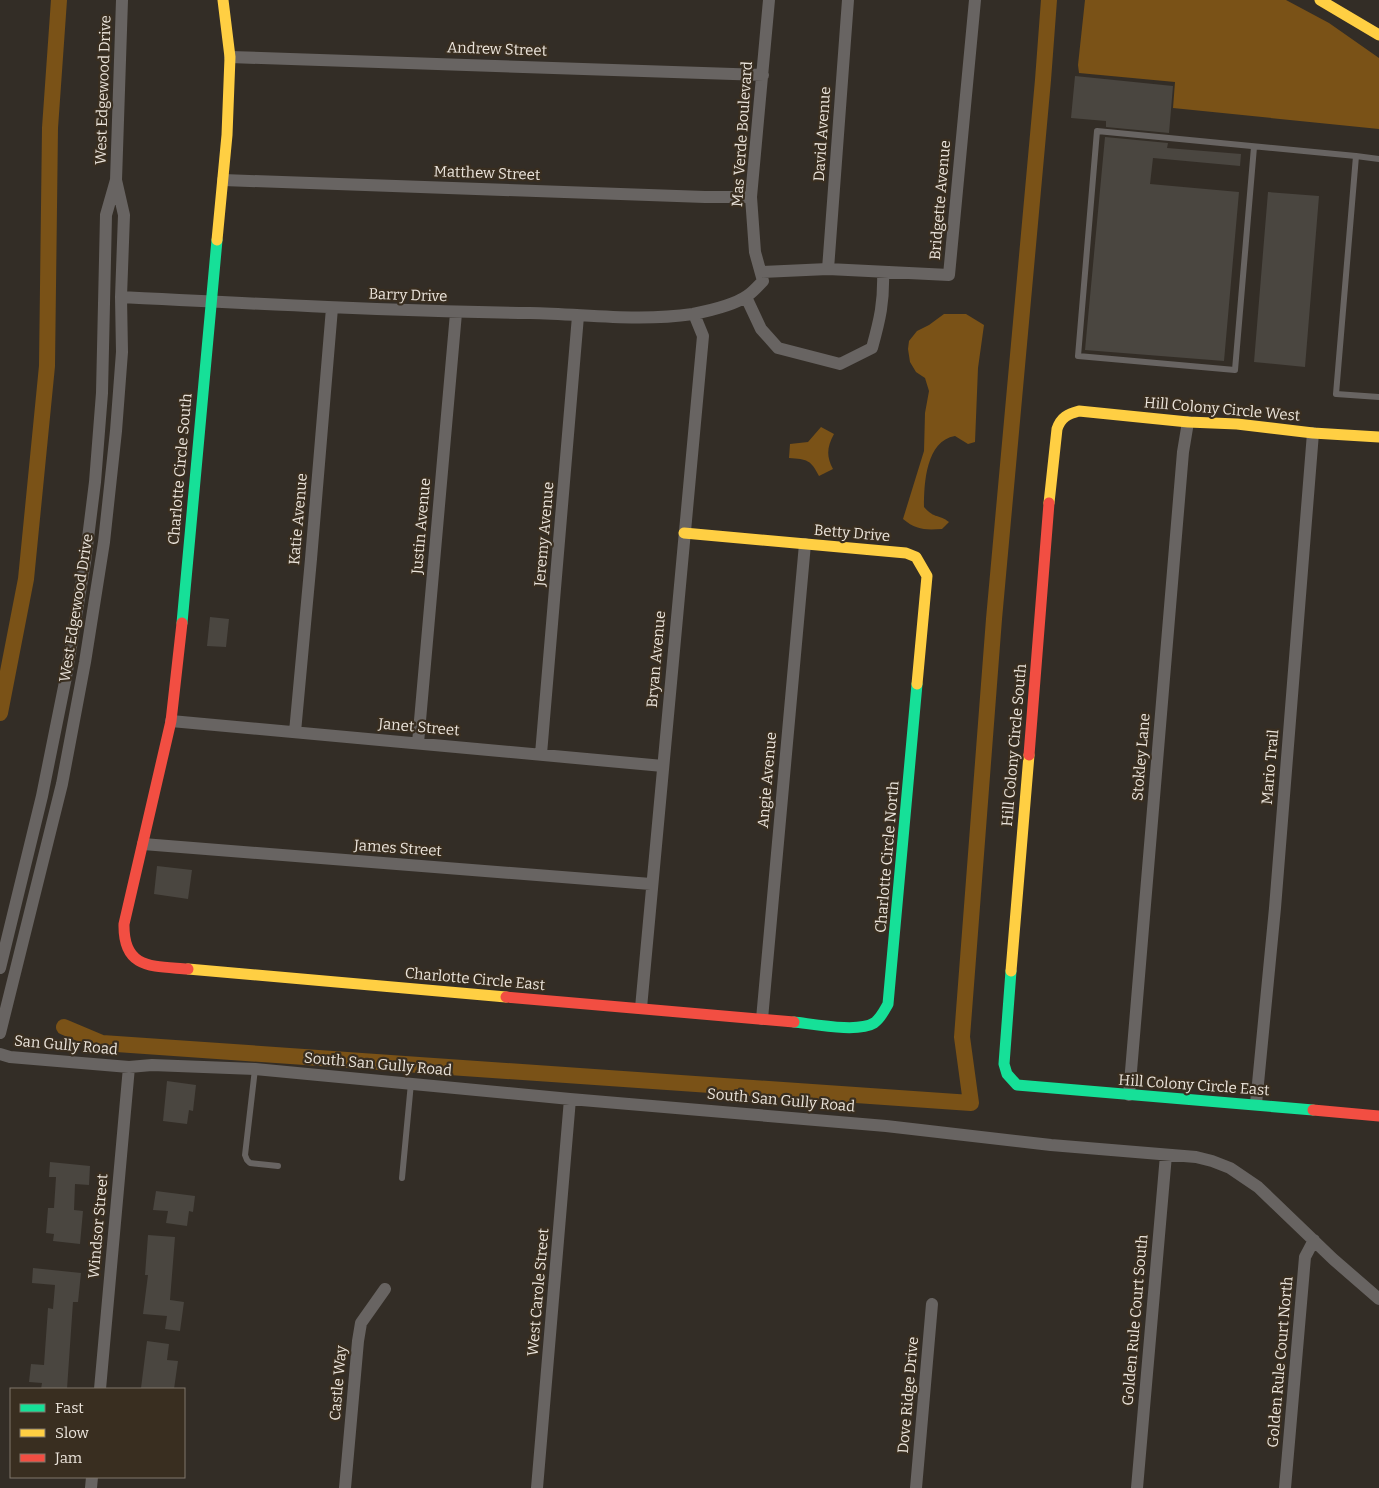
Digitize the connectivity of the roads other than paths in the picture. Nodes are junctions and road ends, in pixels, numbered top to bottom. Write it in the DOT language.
graph roads {
  1 [pos="122,0"];
  2 [pos="223,0"];
  3 [pos="769,0"];
  4 [pos="848,0"];
  5 [pos="975,0"];
  6 [pos="1320,0"];
  7 [pos="1379,35"];
  8 [pos="230,57"];
  9 [pos="763,75"];
  10 [pos="1254,147"];
  11 [pos="1356,156"];
  12 [pos="1379,159"];
  13 [pos="116,180"];
  14 [pos="223,180"];
  15 [pos="751,197"];
  16 [pos="828,269"];
  17 [pos="761,272"];
  18 [pos="883,272"];
  19 [pos="121,297"];
  20 [pos="746,297"];
  21 [pos="211,302"];
  22 [pos="332,308"];
  23 [pos="456,313"];
  24 [pos="694,314"];
  25 [pos="578,316"];
  26 [pos="1379,397"];
  27 [pos="1064,417"];
  28 [pos="1188,422"];
  29 [pos="1313,433"];
  30 [pos="1379,437"];
  31 [pos="684,533"];
  32 [pos="805,544"];
  33 [pos="920,654"];
  34 [pos="172,721"];
  35 [pos="294,732"];
  36 [pos="418,743"];
  37 [pos="541,754"];
  38 [pos="663,766"];
  39 [pos="143,844"];
  40 [pos="651,884"];
  41 [pos="123,936"];
  42 [pos="0,968"];
  43 [pos="641,1008"];
  44 [pos="762,1019"];
  45 [pos="841,1026"];
  46 [pos="0,1033"];
  47 [pos="0,1054"];
  48 [pos="129,1067"];
  49 [pos="255,1069"];
  50 [pos="1009,1078"];
  51 [pos="411,1084"];
  52 [pos="1129,1095"];
  53 [pos="570,1098"];
  54 [pos="1256,1104"];
  55 [pos="1379,1116"];
  56 [pos="1166,1155"];
  57 [pos="278,1166"];
  58 [pos="402,1178"];
  59 [pos="1314,1240"];
  60 [pos="385,1290"];
  61 [pos="1379,1299"];
  62 [pos="932,1304"];
  63 [pos="100,1388"];
  64 [pos="345,1488"];
  65 [pos="536,1488"];
  66 [pos="916,1488"];
  67 [pos="1136,1488"];
  68 [pos="1285,1488"];
  1 -- 13 [label="street, West Edgewood Drive"];
  2 -- 8 [label="street, Charlotte Circle South"];
  3 -- 9 [label="street, Mas Verde Boulevard"];
  4 -- 16 [label="street, David Avenue"];
  5 -- 18 [label="street, Bridgette Avenue"];
  6 -- 7 [label="street"];
  8 -- 9 [label="street, Andrew Street"];
  8 -- 14 [label="street, Charlotte Circle South"];
  9 -- 15 [label="street, Mas Verde Boulevard"];
  10 -- 10 [label="lane"];
  10 -- 11 [label="lane"];
  11 -- 12 [label="lane"];
  11 -- 26 [label="lane"];
  13 -- 19 [label="street, West Edgewood Drive"];
  13 -- 42 [label="street, West Edgewood Drive"];
  14 -- 15 [label="street, Matthew Street"];
  14 -- 21 [label="street, Charlotte Circle South"];
  15 -- 17 [label="street, Mas Verde Boulevard"];
  16 -- 17 [label="street, Bridgette Avenue"];
  16 -- 18 [label="street, Bridgette Avenue"];
  17 -- 20 [label="street"];
  18 -- 20 [label="street"];
  19 -- 21 [label="street, Barry Drive"];
  19 -- 46 [label="street, West Edgewood Drive"];
  20 -- 24 [label="street"];
  21 -- 22 [label="street, Barry Drive"];
  21 -- 34 [label="street, Charlotte Circle South"];
  22 -- 23 [label="street, Barry Drive"];
  22 -- 35 [label="street, Katie Avenue"];
  23 -- 25 [label="street, Barry Drive"];
  23 -- 36 [label="street, Justin Avenue"];
  24 -- 25 [label="street, Barry Drive"];
  24 -- 31 [label="street, Bryan Avenue"];
  25 -- 37 [label="street, Jeremy Avenue"];
  27 -- 28 [label="street, Hill Colony Circle West"];
  27 -- 50 [label="street, Hill Colony Circle South"];
  28 -- 29 [label="street, Hill Colony Circle West"];
  28 -- 52 [label="street, Stokley Lane"];
  29 -- 30 [label="street, Hill Colony Circle West"];
  29 -- 54 [label="street, Mario Trail"];
  31 -- 32 [label="street, Betty Drive"];
  31 -- 38 [label="street, Bryan Avenue"];
  32 -- 33 [label="street, Betty Drive"];
  32 -- 44 [label="street, Angie Avenue"];
  33 -- 45 [label="street, Charlotte Circle North"];
  34 -- 35 [label="street, Janet Street"];
  34 -- 39 [label="street, Charlotte Circle South"];
  35 -- 36 [label="street, Janet Street"];
  36 -- 37 [label="street, Janet Street"];
  37 -- 38 [label="street, Janet Street"];
  38 -- 40 [label="street, Bryan Avenue"];
  39 -- 40 [label="street, James Street"];
  39 -- 41 [label="street, Charlotte Circle South"];
  40 -- 43 [label="street, Bryan Avenue"];
  41 -- 43 [label="street, Charlotte Circle East"];
  43 -- 44 [label="street, Charlotte Circle East"];
  44 -- 45 [label="street, Charlotte Circle East"];
  47 -- 48 [label="street, San Gully Road"];
  48 -- 49 [label="street, South San Gully Road"];
  48 -- 63 [label="street, Windsor Street"];
  49 -- 51 [label="street, South San Gully Road"];
  49 -- 57 [label="lane"];
  50 -- 52 [label="street, Hill Colony Circle East"];
  51 -- 53 [label="street, South San Gully Road"];
  51 -- 58 [label="lane"];
  52 -- 54 [label="street, Hill Colony Circle East"];
  53 -- 56 [label="street, South San Gully Road"];
  53 -- 65 [label="street, West Carole Street"];
  54 -- 55 [label="street, Hill Colony Circle East"];
  56 -- 59 [label="street, South San Gully Road"];
  56 -- 67 [label="street, Golden Rule Court South"];
  59 -- 61 [label="street, South San Gully Road"];
  59 -- 68 [label="street, Golden Rule Court North"];
  60 -- 64 [label="street, Castle Way"];
  62 -- 66 [label="street, Dove Ridge Drive"];
}
